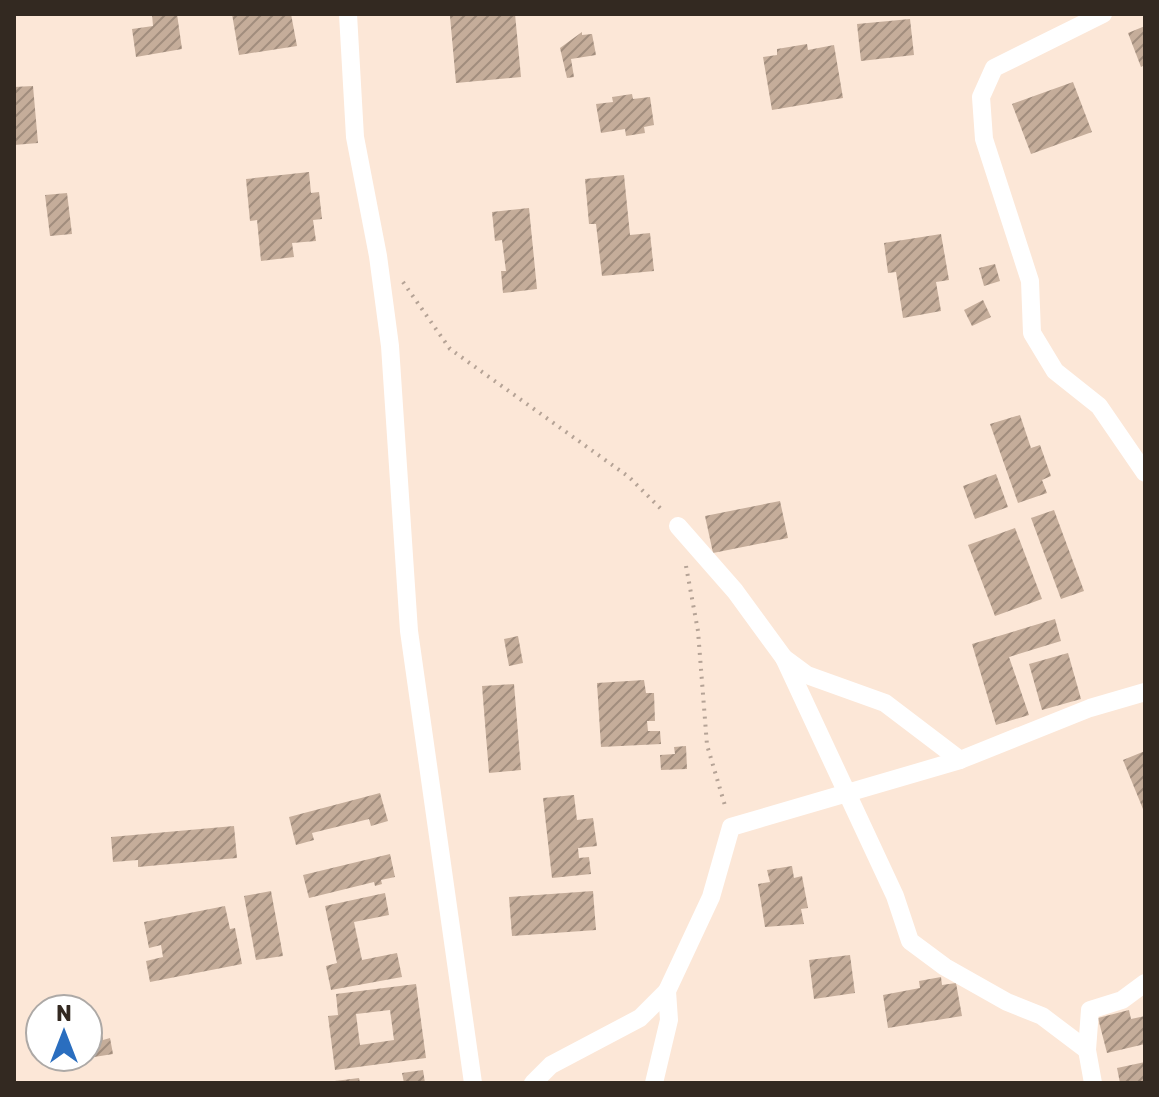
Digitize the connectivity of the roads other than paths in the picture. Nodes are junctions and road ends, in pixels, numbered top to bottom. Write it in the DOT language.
graph roads {
  1 [pos="348,14"];
  2 [pos="1103,14"];
  3 [pos="1145,473"];
  4 [pos="678,526"];
  5 [pos="784,658"];
  6 [pos="1145,692"];
  7 [pos="960,760"];
  8 [pos="845,794"];
  9 [pos="1145,983"];
  10 [pos="667,991"];
  11 [pos="1087,1050"];
  12 [pos="473,1083"];
  13 [pos="533,1083"];
  14 [pos="654,1083"];
  15 [pos="1093,1083"];
  1 -- 12 [label="street"];
  2 -- 3 [label="street"];
  4 -- 5 [label="street"];
  5 -- 7 [label="street"];
  5 -- 8 [label="street"];
  6 -- 7 [label="street"];
  7 -- 8 [label="street"];
  8 -- 10 [label="street"];
  8 -- 11 [label="street"];
  9 -- 11 [label="street"];
  10 -- 13 [label="street"];
  10 -- 14 [label="street"];
  11 -- 15 [label="street"];
}
